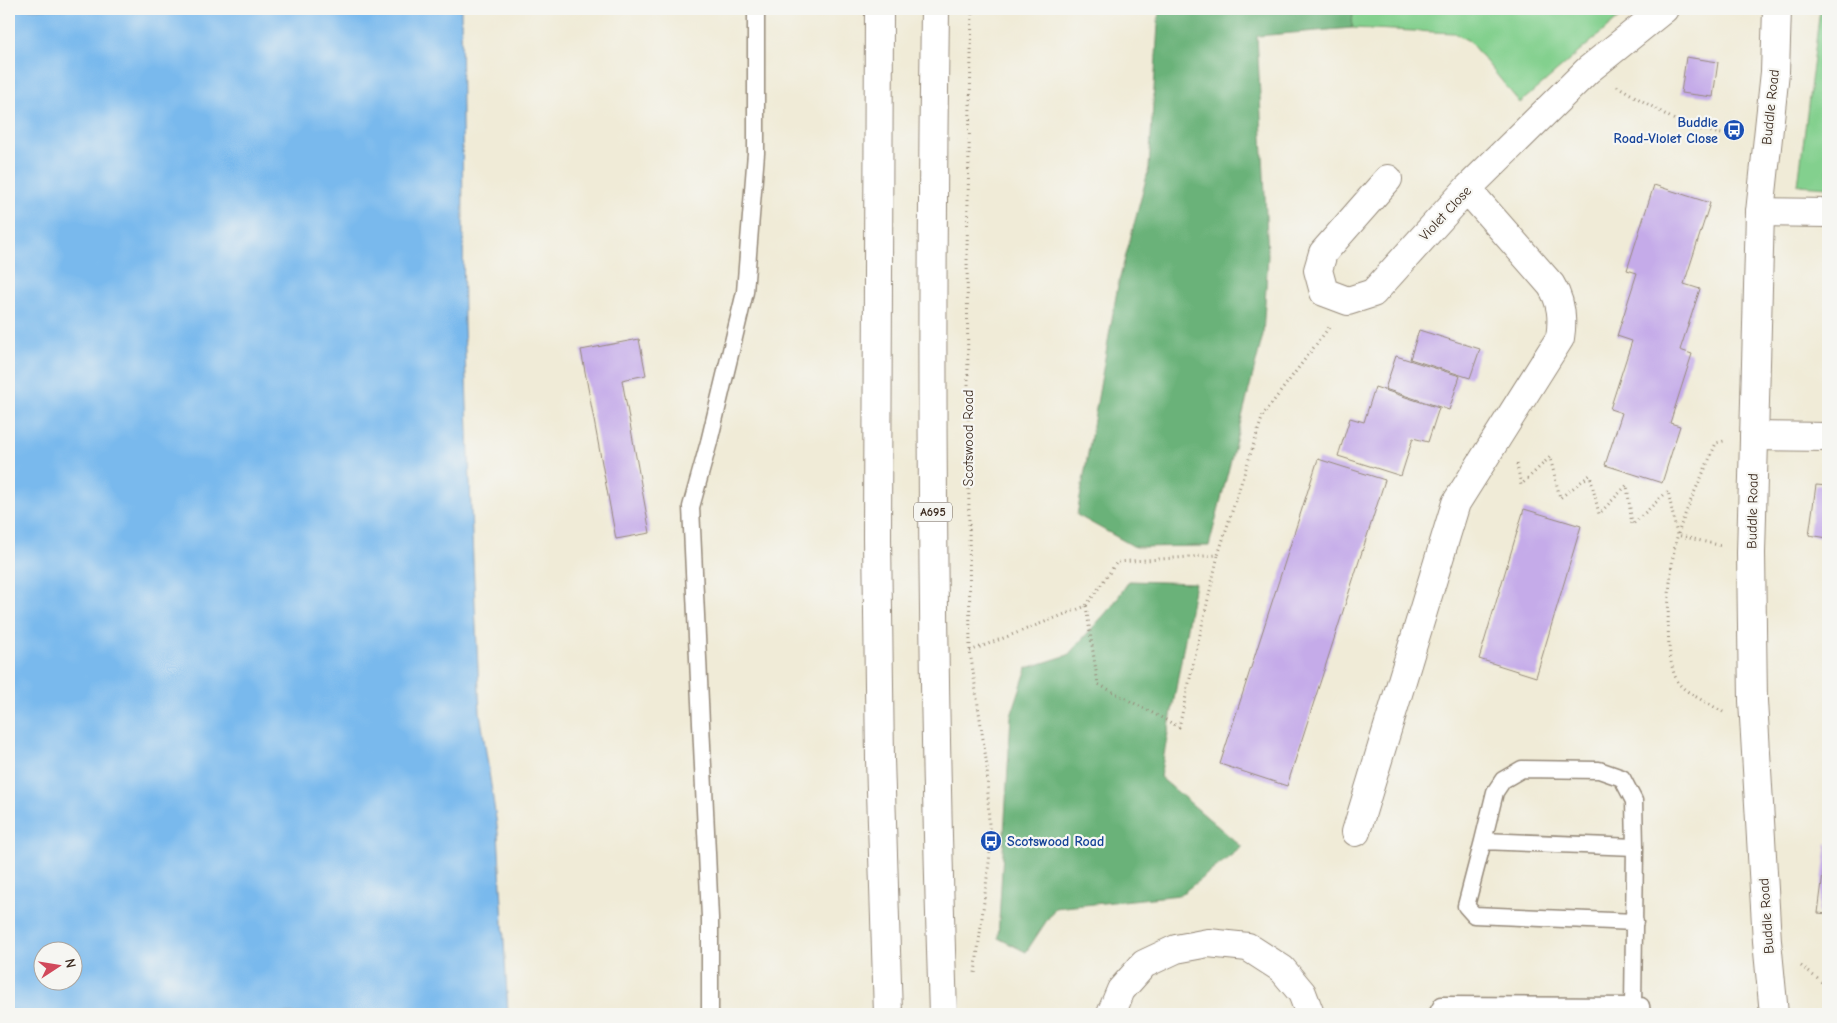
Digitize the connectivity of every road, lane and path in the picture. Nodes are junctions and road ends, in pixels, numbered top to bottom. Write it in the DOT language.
graph roads {
  1 [pos="756,9"];
  2 [pos="879,9"];
  3 [pos="935,9"];
  4 [pos="972,9"];
  5 [pos="1664,9"];
  6 [pos="1777,9"];
  7 [pos="1588,70"];
  8 [pos="1766,145"];
  9 [pos="1388,179"];
  10 [pos="1467,189"];
  11 [pos="1760,212"];
  12 [pos="1828,212"];
  13 [pos="1348,302"];
  14 [pos="1754,436"];
  15 [pos="1828,437"];
  16 [pos="1516,459"];
  17 [pos="1677,535"];
  18 [pos="1751,552"];
  19 [pos="1218,554"];
  20 [pos="1086,606"];
  21 [pos="970,651"];
  22 [pos="1754,730"];
  23 [pos="1356,832"];
  24 [pos="1483,840"];
  25 [pos="1635,847"];
  26 [pos="1635,922"];
  27 [pos="974,976"];
  28 [pos="1637,1010"];
  29 [pos="710,1014"];
  30 [pos="888,1014"];
  31 [pos="943,1014"];
  32 [pos="1112,1014"];
  33 [pos="1310,1014"];
  34 [pos="1437,1014"];
  35 [pos="1774,1014"];
  1 -- 29 [label="lane"];
  2 -- 30 [label="street"];
  3 -- 31 [label="street, A695"];
  4 -- 21 [label="path, Scotswood Road"];
  5 -- 7 [label="street, Violet Close"];
  6 -- 8 [label="street, Buddle Road"];
  7 -- 8 [label="path"];
  7 -- 10 [label="street, Violet Close"];
  8 -- 11 [label="street, Buddle Road"];
  9 -- 13 [label="street"];
  10 -- 13 [label="street, Violet Close"];
  10 -- 23 [label="street"];
  11 -- 12 [label="street"];
  11 -- 14 [label="street, Buddle Road"];
  13 -- 19 [label="path"];
  14 -- 15 [label="street"];
  14 -- 17 [label="path"];
  14 -- 18 [label="street, Buddle Road"];
  16 -- 17 [label="path"];
  17 -- 18 [label="path"];
  17 -- 22 [label="path"];
  18 -- 22 [label="street, Buddle Road"];
  19 -- 20 [label="path"];
  19 -- 20 [label="path"];
  20 -- 21 [label="path"];
  21 -- 27 [label="path, Scotswood Road"];
  22 -- 35 [label="street, Buddle Road"];
  24 -- 25 [label="lane"];
  24 -- 25 [label="lane"];
  24 -- 26 [label="lane"];
  25 -- 26 [label="lane"];
  26 -- 28 [label="lane"];
  28 -- 34 [label="lane"];
  32 -- 33 [label="street"];
}
